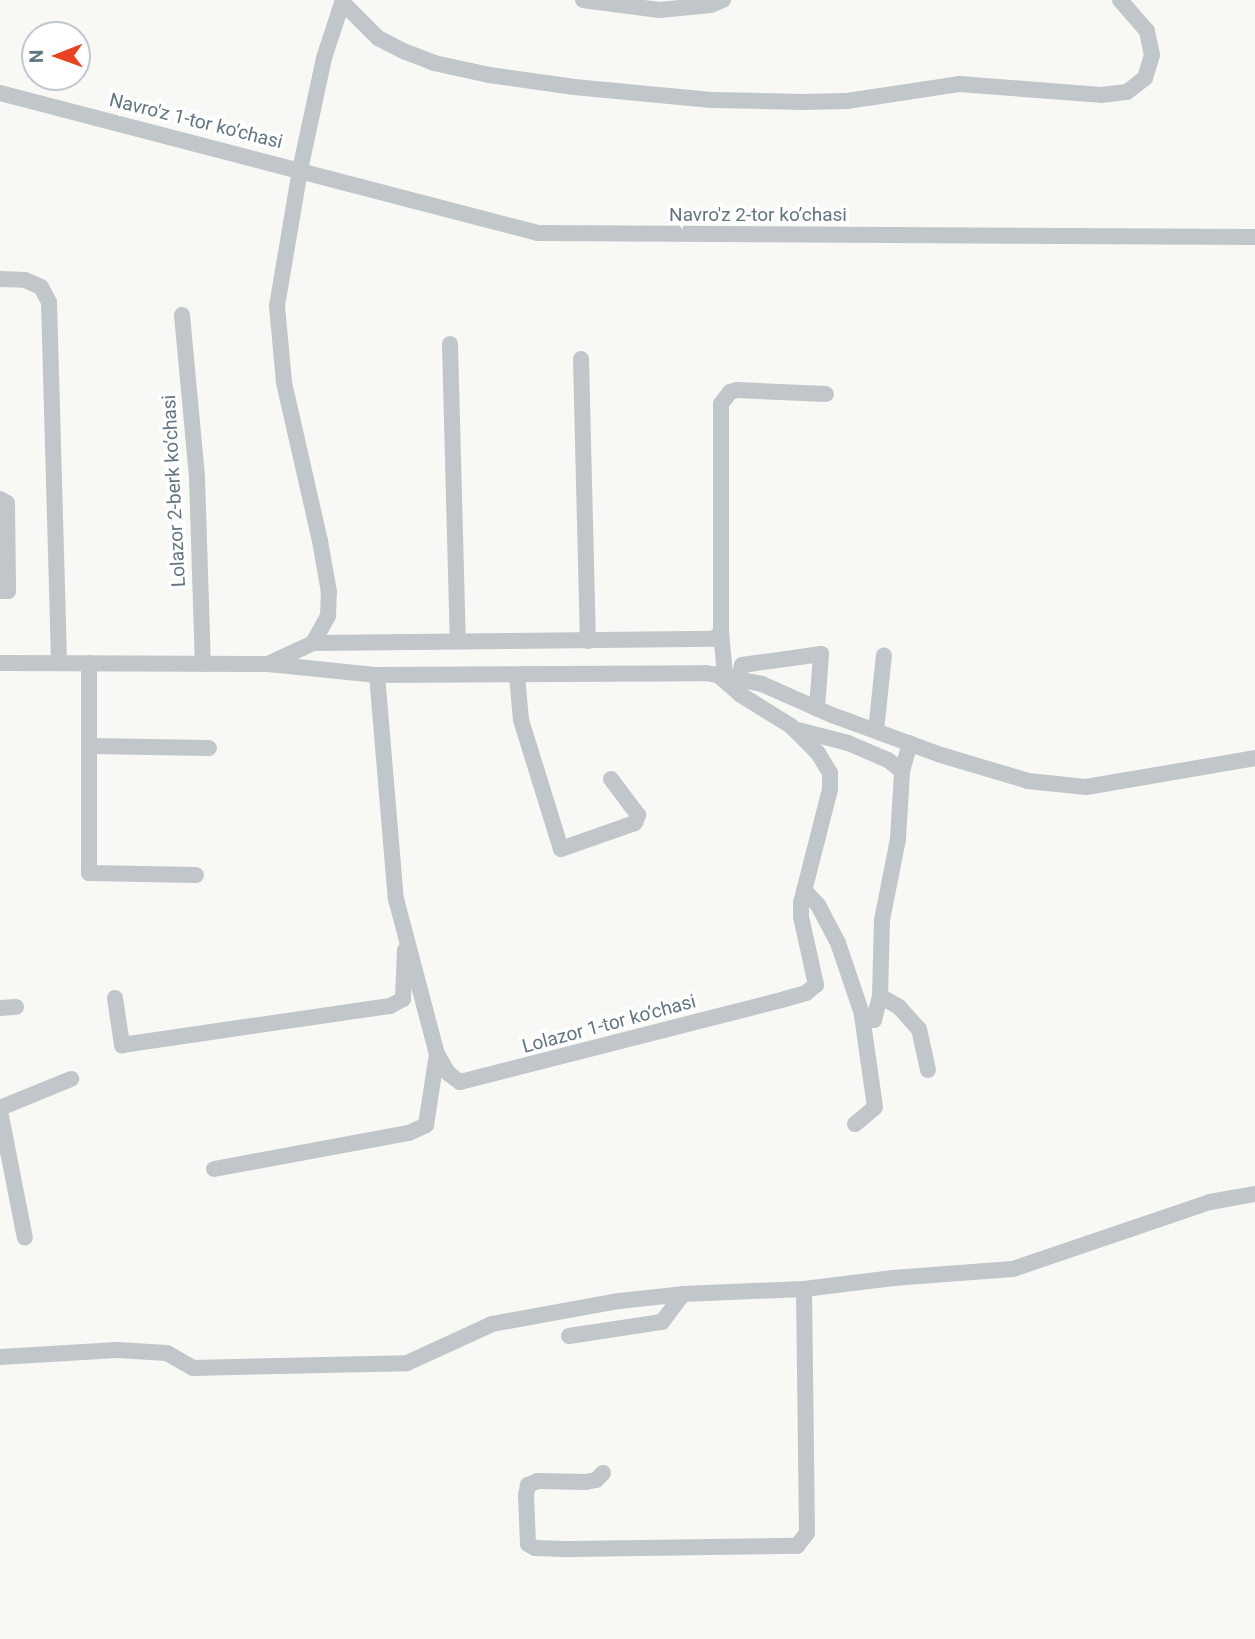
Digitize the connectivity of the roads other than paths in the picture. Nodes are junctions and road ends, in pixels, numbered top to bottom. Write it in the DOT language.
graph roads {
  1 [pos="583,0"];
  2 [pos="1120,0"];
  3 [pos="344,2"];
  4 [pos="717,2"];
  5 [pos="0,93"];
  6 [pos="300,170"];
  7 [pos="1255,237"];
  8 [pos="0,279"];
  9 [pos="182,315"];
  10 [pos="450,344"];
  11 [pos="581,359"];
  12 [pos="826,394"];
  13 [pos="0,499"];
  14 [pos="0,592"];
  15 [pos="721,632"];
  16 [pos="458,641"];
  17 [pos="588,641"];
  18 [pos="313,643"];
  19 [pos="884,655"];
  20 [pos="0,663"];
  21 [pos="60,663"];
  22 [pos="89,663"];
  23 [pos="203,664"];
  24 [pos="268,664"];
  25 [pos="377,675"];
  26 [pos="727,675"];
  27 [pos="517,676"];
  28 [pos="817,709"];
  29 [pos="794,728"];
  30 [pos="876,731"];
  31 [pos="910,743"];
  32 [pos="90,746"];
  33 [pos="209,748"];
  34 [pos="1255,758"];
  35 [pos="902,771"];
  36 [pos="611,779"];
  37 [pos="196,875"];
  38 [pos="804,890"];
  39 [pos="405,934"];
  40 [pos="880,996"];
  41 [pos="115,998"];
  42 [pos="862,1016"];
  43 [pos="437,1054"];
  44 [pos="928,1070"];
  45 [pos="71,1079"];
  46 [pos="0,1109"];
  47 [pos="855,1124"];
  48 [pos="214,1170"];
  49 [pos="1255,1194"];
  50 [pos="25,1238"];
  51 [pos="804,1289"];
  52 [pos="683,1294"];
  53 [pos="569,1336"];
  54 [pos="0,1357"];
  55 [pos="603,1473"];
  1 -- 4 [label="street"];
  2 -- 3 [label="street"];
  3 -- 6 [label="street"];
  5 -- 6 [label="street"];
  6 -- 7 [label="street"];
  6 -- 18 [label="street"];
  8 -- 21 [label="street"];
  9 -- 23 [label="street, Lolazor 2-berk koʼchasi"];
  10 -- 16 [label="street"];
  11 -- 17 [label="street"];
  12 -- 15 [label="street"];
  13 -- 14 [label="street"];
  15 -- 17 [label="street"];
  15 -- 26 [label="street"];
  16 -- 17 [label="street"];
  16 -- 18 [label="street"];
  18 -- 24 [label="street"];
  19 -- 30 [label="street"];
  20 -- 21 [label="street"];
  21 -- 22 [label="street"];
  22 -- 23 [label="street"];
  22 -- 32 [label="street"];
  23 -- 24 [label="street"];
  24 -- 25 [label="street"];
  25 -- 27 [label="street"];
  25 -- 39 [label="street, Lolazor 1-tor ko‘chasi"];
  26 -- 27 [label="street"];
  26 -- 28 [label="street"];
  26 -- 28 [label="street"];
  26 -- 29 [label="street, Lolazor 1-tor ko‘chasi"];
  27 -- 36 [label="street"];
  28 -- 30 [label="street"];
  29 -- 35 [label="street"];
  29 -- 38 [label="street, Lolazor 1-tor ko‘chasi"];
  30 -- 31 [label="street"];
  31 -- 34 [label="street"];
  31 -- 35 [label="street"];
  32 -- 33 [label="street"];
  32 -- 37 [label="street"];
  35 -- 40 [label="street"];
  38 -- 42 [label="street"];
  38 -- 43 [label="street, Lolazor 1-tor ko‘chasi"];
  39 -- 41 [label="street"];
  39 -- 43 [label="street, Lolazor 1-tor ko‘chasi"];
  40 -- 42 [label="street"];
  40 -- 44 [label="street"];
  42 -- 47 [label="street"];
  43 -- 48 [label="street"];
  45 -- 46 [label="street"];
  46 -- 50 [label="street"];
  49 -- 51 [label="street"];
  51 -- 52 [label="street"];
  51 -- 55 [label="street"];
  52 -- 53 [label="street"];
  52 -- 54 [label="street"];
}
